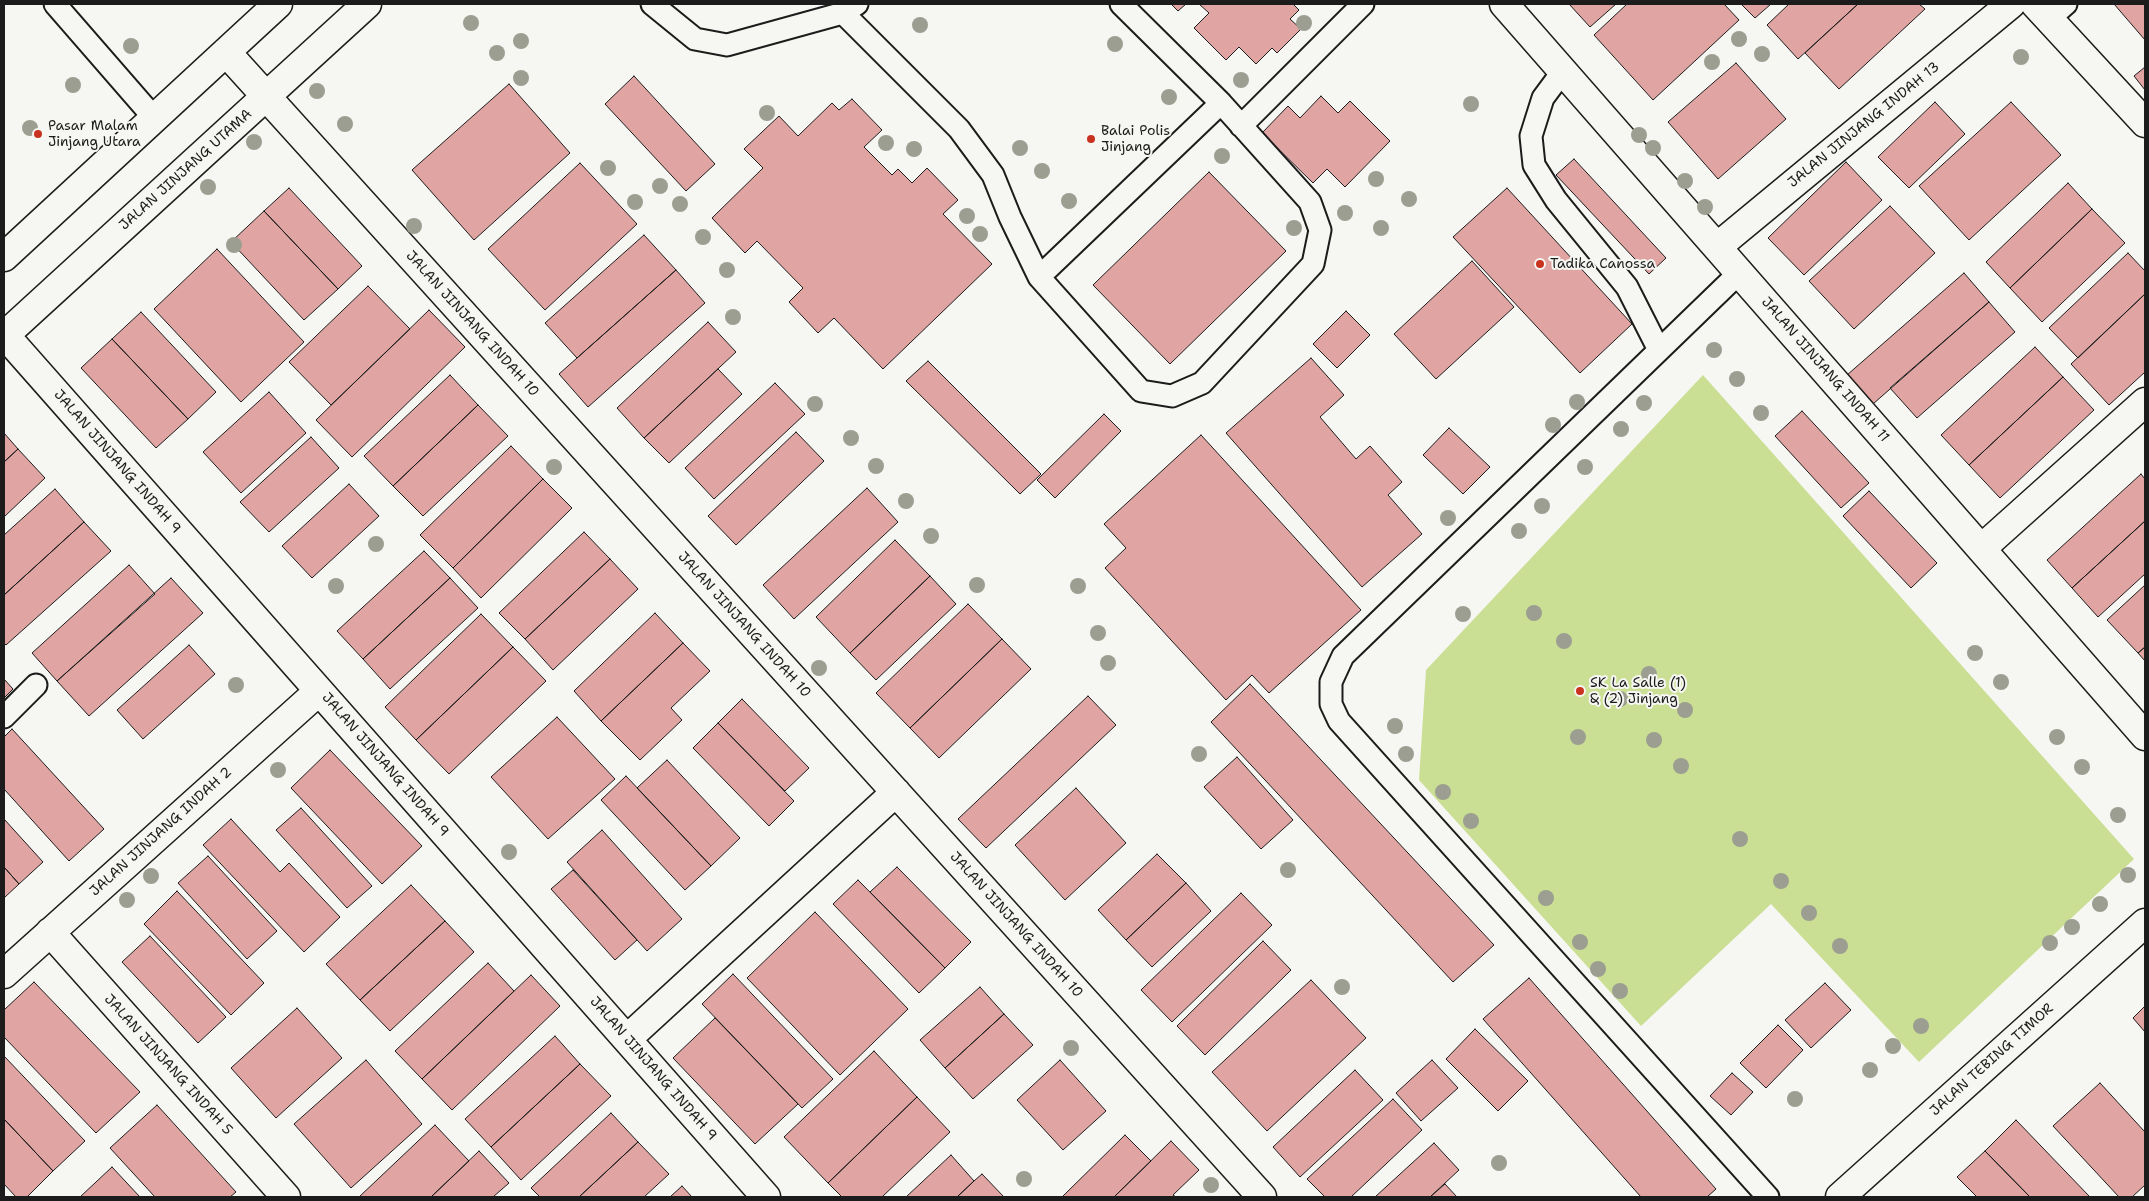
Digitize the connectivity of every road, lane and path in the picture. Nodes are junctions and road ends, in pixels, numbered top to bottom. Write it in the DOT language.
graph roads {
  1 [pos="55,4"];
  2 [pos="278,4"];
  3 [pos="367,4"];
  4 [pos="652,4"];
  5 [pos="1121,4"];
  6 [pos="1363,4"];
  7 [pos="1504,4"];
  8 [pos="2011,4"];
  9 [pos="850,8"];
  10 [pos="2050,9"];
  11 [pos="226,52"];
  12 [pos="1563,71"];
  13 [pos="266,96"];
  14 [pos="1221,103"];
  15 [pos="156,119"];
  16 [pos="2145,123"];
  17 [pos="1241,126"];
  18 [pos="1717,246"];
  19 [pos="4,257"];
  20 [pos="1739,273"];
  21 [pos="1039,277"];
  22 [pos="4,335"];
  23 [pos="1660,350"];
  24 [pos="2145,402"];
  25 [pos="1981,549"];
  26 [pos="36,685"];
  27 [pos="319,690"];
  28 [pos="4,717"];
  29 [pos="2145,736"];
  30 [pos="896,792"];
  31 [pos="2145,923"];
  32 [pos="50,932"];
  33 [pos="6,968"];
  34 [pos="626,1040"];
  35 [pos="286,1197"];
  36 [pos="766,1197"];
  37 [pos="1262,1197"];
  38 [pos="1768,1197"];
  39 [pos="1840,1197"];
  1 -- 15 [label="lane"];
  2 -- 11 [label="street"];
  3 -- 13 [label="street, JALAN JINJANG UTAMA"];
  4 -- 9 [label="lane"];
  5 -- 14 [label="lane"];
  6 -- 17 [label="lane"];
  7 -- 12 [label="street, JALAN JINJANG INDAH 11"];
  8 -- 18 [label="street, JALAN JINJANG INDAH 13"];
  9 -- 21 [label="lane"];
  10 -- 16 [label="street"];
  11 -- 13 [label="street, JALAN JINJANG INDAH 10"];
  11 -- 15 [label="street"];
  12 -- 18 [label="street, JALAN JINJANG INDAH 11"];
  12 -- 23 [label="lane"];
  13 -- 22 [label="street, JALAN JINJANG UTAMA"];
  13 -- 30 [label="street, JALAN JINJANG INDAH 10"];
  14 -- 17 [label="lane"];
  14 -- 21 [label="lane"];
  15 -- 19 [label="street"];
  17 -- 21 [label="lane"];
  18 -- 20 [label="street, JALAN JINJANG INDAH 11"];
  20 -- 23 [label="lane"];
  20 -- 25 [label="street, JALAN JINJANG INDAH 11"];
  22 -- 27 [label="street, JALAN JINJANG INDAH 9"];
  23 -- 38 [label="lane"];
  24 -- 25 [label="street"];
  25 -- 29 [label="street, JALAN JINJANG INDAH 11"];
  26 -- 28 [label="lane"];
  27 -- 32 [label="street, JALAN JINJANG INDAH 2"];
  27 -- 34 [label="street, JALAN JINJANG INDAH 9"];
  30 -- 34 [label="street"];
  30 -- 37 [label="street, JALAN JINJANG INDAH 10"];
  31 -- 39 [label="street, JALAN TEBING TIMOR"];
  32 -- 33 [label="street, JALAN JINJANG INDAH 2"];
  32 -- 35 [label="street, JALAN JINJANG INDAH 5"];
  34 -- 36 [label="street, JALAN JINJANG INDAH 9"];
}
